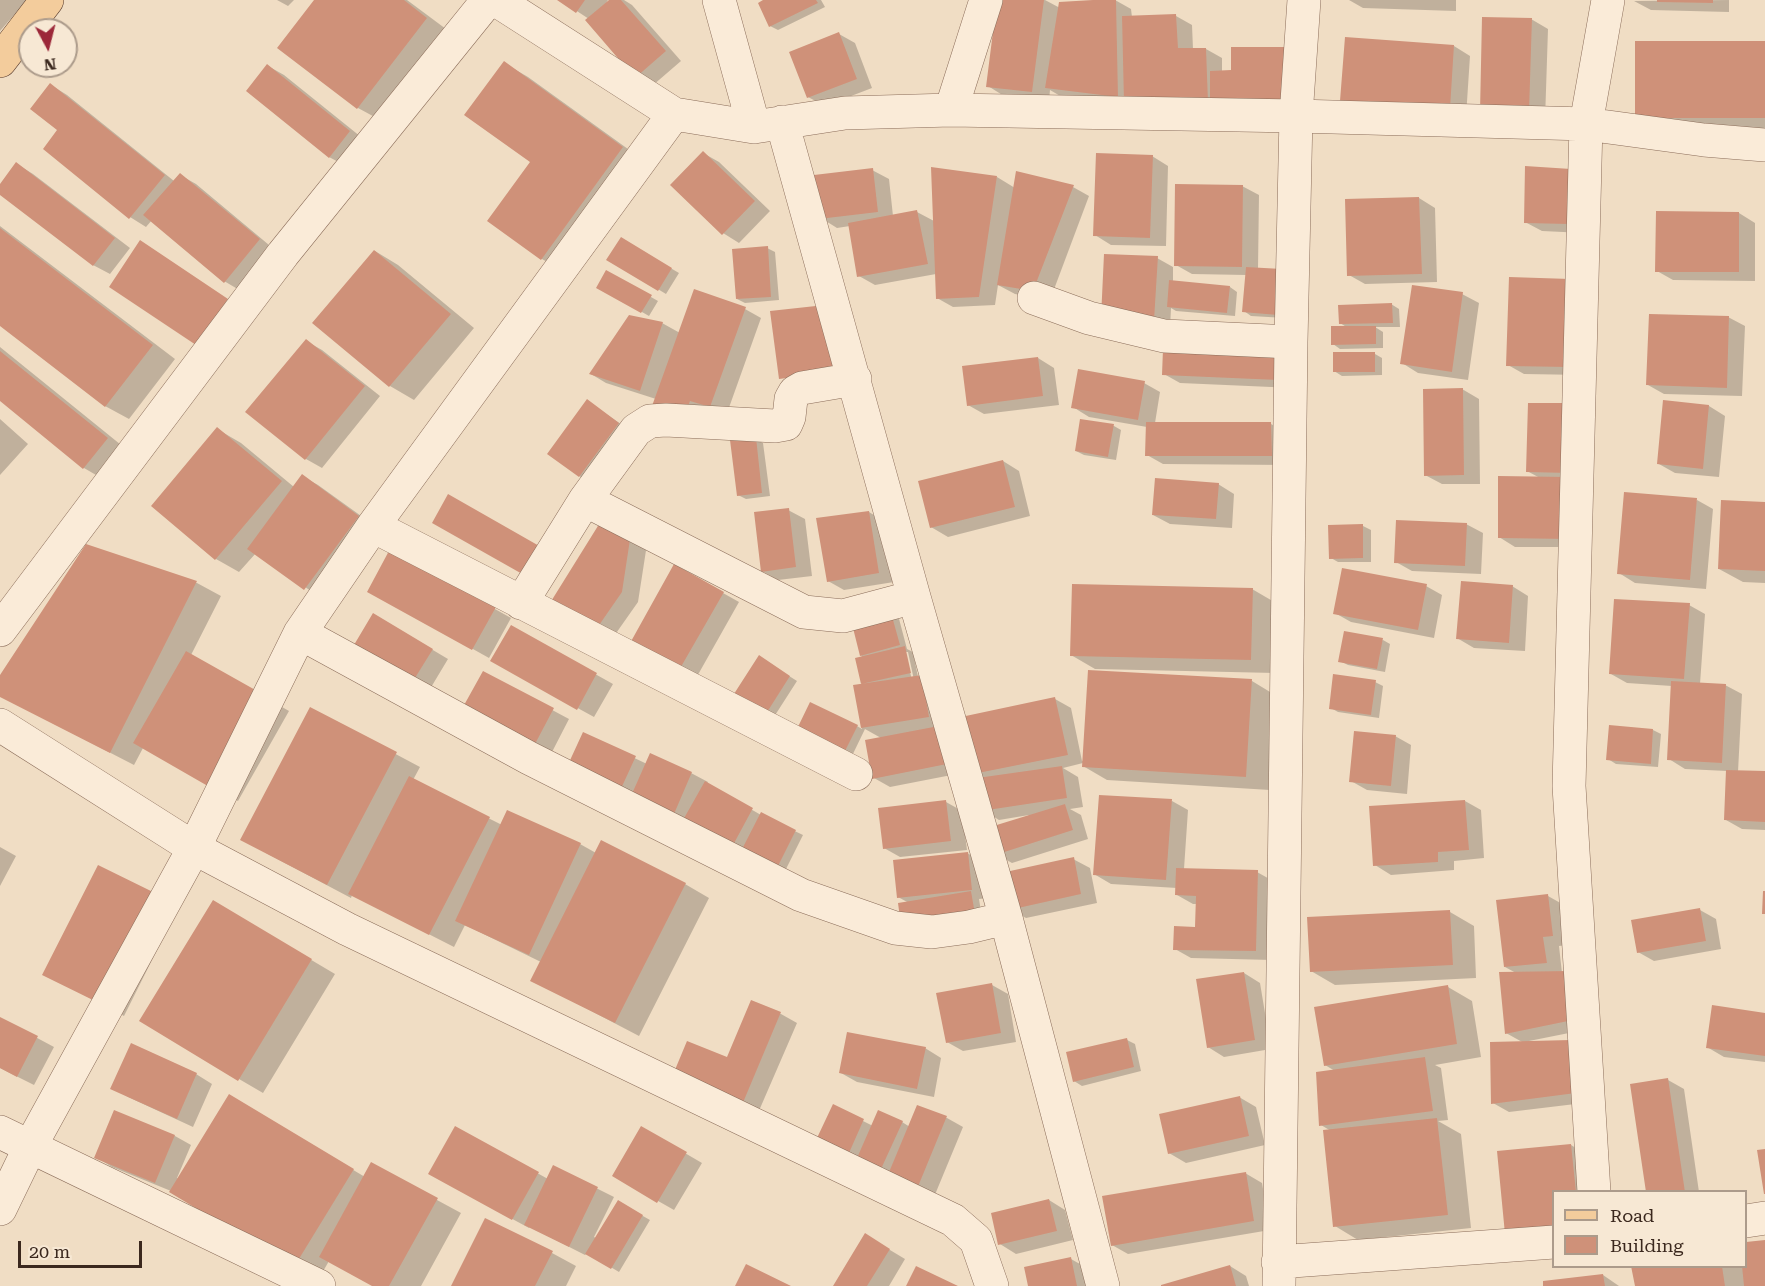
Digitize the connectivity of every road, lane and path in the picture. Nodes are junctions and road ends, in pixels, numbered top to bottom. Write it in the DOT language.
graph roads {
  1 [pos="47,0"];
  2 [pos="488,0"];
  3 [pos="496,0"];
  4 [pos="719,0"];
  5 [pos="986,0"];
  6 [pos="1304,0"];
  7 [pos="1608,0"];
  8 [pos="0,61"];
  9 [pos="951,110"];
  10 [pos="674,114"];
  11 [pos="1296,116"];
  12 [pos="768,124"];
  13 [pos="1586,124"];
  14 [pos="1765,145"];
  15 [pos="1034,298"];
  16 [pos="1290,342"];
  17 [pos="855,379"];
  18 [pos="585,500"];
  19 [pos="373,526"];
  20 [pos="914,597"];
  21 [pos="521,603"];
  22 [pos="0,630"];
  23 [pos="300,633"];
  24 [pos="0,725"];
  25 [pos="856,774"];
  26 [pos="194,848"];
  27 [pos="1006,918"];
  28 [pos="0,1132"];
  29 [pos="31,1146"];
  30 [pos="1594,1190"];
  31 [pos="0,1209"];
  32 [pos="1765,1218"];
  33 [pos="1747,1221"];
  34 [pos="1552,1242"];
  35 [pos="1278,1274"];
  36 [pos="319,1286"];
  37 [pos="992,1286"];
  38 [pos="1103,1286"];
  1 -- 8 [label="main road"];
  2 -- 22 [label="street"];
  3 -- 10 [label="street"];
  4 -- 12 [label="street"];
  5 -- 9 [label="street"];
  6 -- 11 [label="street"];
  7 -- 13 [label="street"];
  9 -- 11 [label="street"];
  9 -- 12 [label="street"];
  10 -- 12 [label="street"];
  10 -- 19 [label="street"];
  11 -- 13 [label="street"];
  11 -- 16 [label="street"];
  12 -- 17 [label="street"];
  13 -- 14 [label="street"];
  13 -- 30 [label="street"];
  15 -- 16 [label="street"];
  16 -- 35 [label="street"];
  17 -- 18 [label="street"];
  17 -- 20 [label="street"];
  18 -- 20 [label="street"];
  18 -- 21 [label="street"];
  19 -- 21 [label="street"];
  19 -- 23 [label="street"];
  20 -- 27 [label="street"];
  21 -- 25 [label="street"];
  23 -- 26 [label="street"];
  23 -- 27 [label="street"];
  24 -- 26 [label="street"];
  26 -- 29 [label="street"];
  26 -- 37 [label="street"];
  27 -- 38 [label="street"];
  28 -- 29 [label="street"];
  29 -- 31 [label="street"];
  29 -- 36 [label="street"];
  32 -- 33 [label="street"];
  34 -- 35 [label="street"];
}
